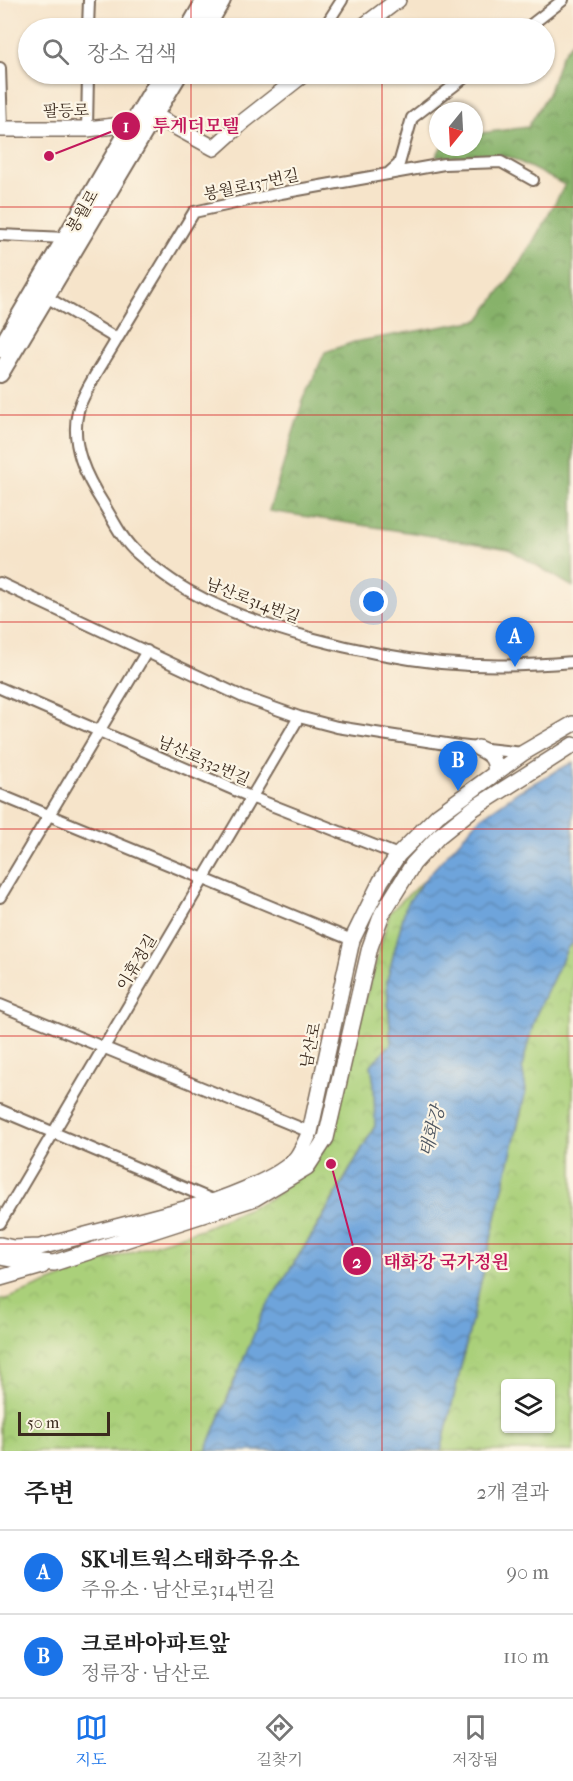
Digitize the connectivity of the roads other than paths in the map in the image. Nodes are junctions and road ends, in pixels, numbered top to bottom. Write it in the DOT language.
graph roads {
  1 [pos="89,0"];
  2 [pos="205,0"];
  3 [pos="222,0"];
  4 [pos="342,0"];
  5 [pos="398,0"];
  6 [pos="563,0"];
  7 [pos="88,18"];
  8 [pos="195,18"];
  9 [pos="212,18"];
  10 [pos="330,18"];
  11 [pos="375,18"];
  12 [pos="540,18"];
  13 [pos="0,68"];
  14 [pos="88,84"];
  15 [pos="158,84"];
  16 [pos="171,84"];
  17 [pos="287,84"];
  18 [pos="457,84"];
  19 [pos="148,112"];
  20 [pos="133,124"];
  21 [pos="1,129"];
  22 [pos="87,129"];
  23 [pos="390,172"];
  24 [pos="533,180"];
  25 [pos="0,235"];
  26 [pos="66,238"];
  27 [pos="40,293"];
  28 [pos="5,332"];
  29 [pos="117,339"];
  30 [pos="0,349"];
  31 [pos="0,374"];
  32 [pos="0,583"];
  33 [pos="142,648"];
  34 [pos="573,663"];
  35 [pos="0,688"];
  36 [pos="299,717"];
  37 [pos="573,724"];
  38 [pos="99,731"];
  39 [pos="573,745"];
  40 [pos="478,748"];
  41 [pos="524,753"];
  42 [pos="495,774"];
  43 [pos="0,795"];
  44 [pos="251,797"];
  45 [pos="49,815"];
  46 [pos="398,855"];
  47 [pos="203,879"];
  48 [pos="0,897"];
  49 [pos="352,940"];
  50 [pos="0,1005"];
  51 [pos="103,1048"];
  52 [pos="0,1110"];
  53 [pos="53,1132"];
  54 [pos="310,1132"];
  55 [pos="215,1201"];
  56 [pos="0,1223"];
  57 [pos="0,1245"];
  58 [pos="0,1257"];
  59 [pos="54,1263"];
  60 [pos="0,1278"];
  1 -- 7 [label="street"];
  2 -- 8 [label="main road"];
  3 -- 9 [label="main road"];
  4 -- 10 [label="street"];
  5 -- 11 [label="main road"];
  6 -- 12 [label="street"];
  13 -- 21 [label="street"];
  14 -- 22 [label="street"];
  15 -- 19 [label="main road, 봉월로"];
  16 -- 19 [label="main road"];
  17 -- 19 [label="main road"];
  18 -- 23 [label="street"];
  19 -- 20 [label="main road, 봉월로"];
  19 -- 27 [label="main road"];
  20 -- 22 [label="main road, 팔등로"];
  20 -- 26 [label="main road, 봉월로"];
  21 -- 22 [label="main road, 팔등로"];
  23 -- 24 [label="street, 봉월로137번길"];
  23 -- 29 [label="street, 봉월로137번길"];
  25 -- 26 [label="street"];
  26 -- 27 [label="main road, 봉월로"];
  27 -- 28 [label="main road, 봉월로"];
  27 -- 29 [label="street"];
  27 -- 31 [label="main road"];
  28 -- 30 [label="main road, 봉월로"];
  29 -- 34 [label="street, 남산로314번길"];
  32 -- 33 [label="street"];
  33 -- 36 [label="street"];
  33 -- 38 [label="street"];
  35 -- 38 [label="street, 남산로332번길"];
  36 -- 40 [label="street"];
  36 -- 44 [label="street, 이휴정길"];
  37 -- 41 [label="main road, 남산로"];
  38 -- 44 [label="street, 남산로332번길"];
  38 -- 45 [label="street"];
  39 -- 59 [label="main road"];
  40 -- 41 [label="street"];
  40 -- 42 [label="main road"];
  41 -- 42 [label="main road, 남산로"];
  42 -- 46 [label="main road, 남산로"];
  43 -- 45 [label="street"];
  44 -- 46 [label="street, 남산로332번길"];
  44 -- 47 [label="street, 이휴정길"];
  45 -- 47 [label="street"];
  45 -- 48 [label="street"];
  46 -- 49 [label="main road, 남산로"];
  47 -- 49 [label="street"];
  47 -- 51 [label="street, 이휴정길"];
  49 -- 54 [label="main road, 남산로"];
  50 -- 51 [label="street"];
  51 -- 53 [label="street, 이휴정길"];
  51 -- 54 [label="street"];
  52 -- 53 [label="street"];
  53 -- 55 [label="street"];
  53 -- 56 [label="street, 이휴정길"];
  54 -- 55 [label="main road, 남산로"];
  55 -- 57 [label="main road, 남산로"];
  58 -- 59 [label="main road"];
  59 -- 60 [label="main road"];
}
